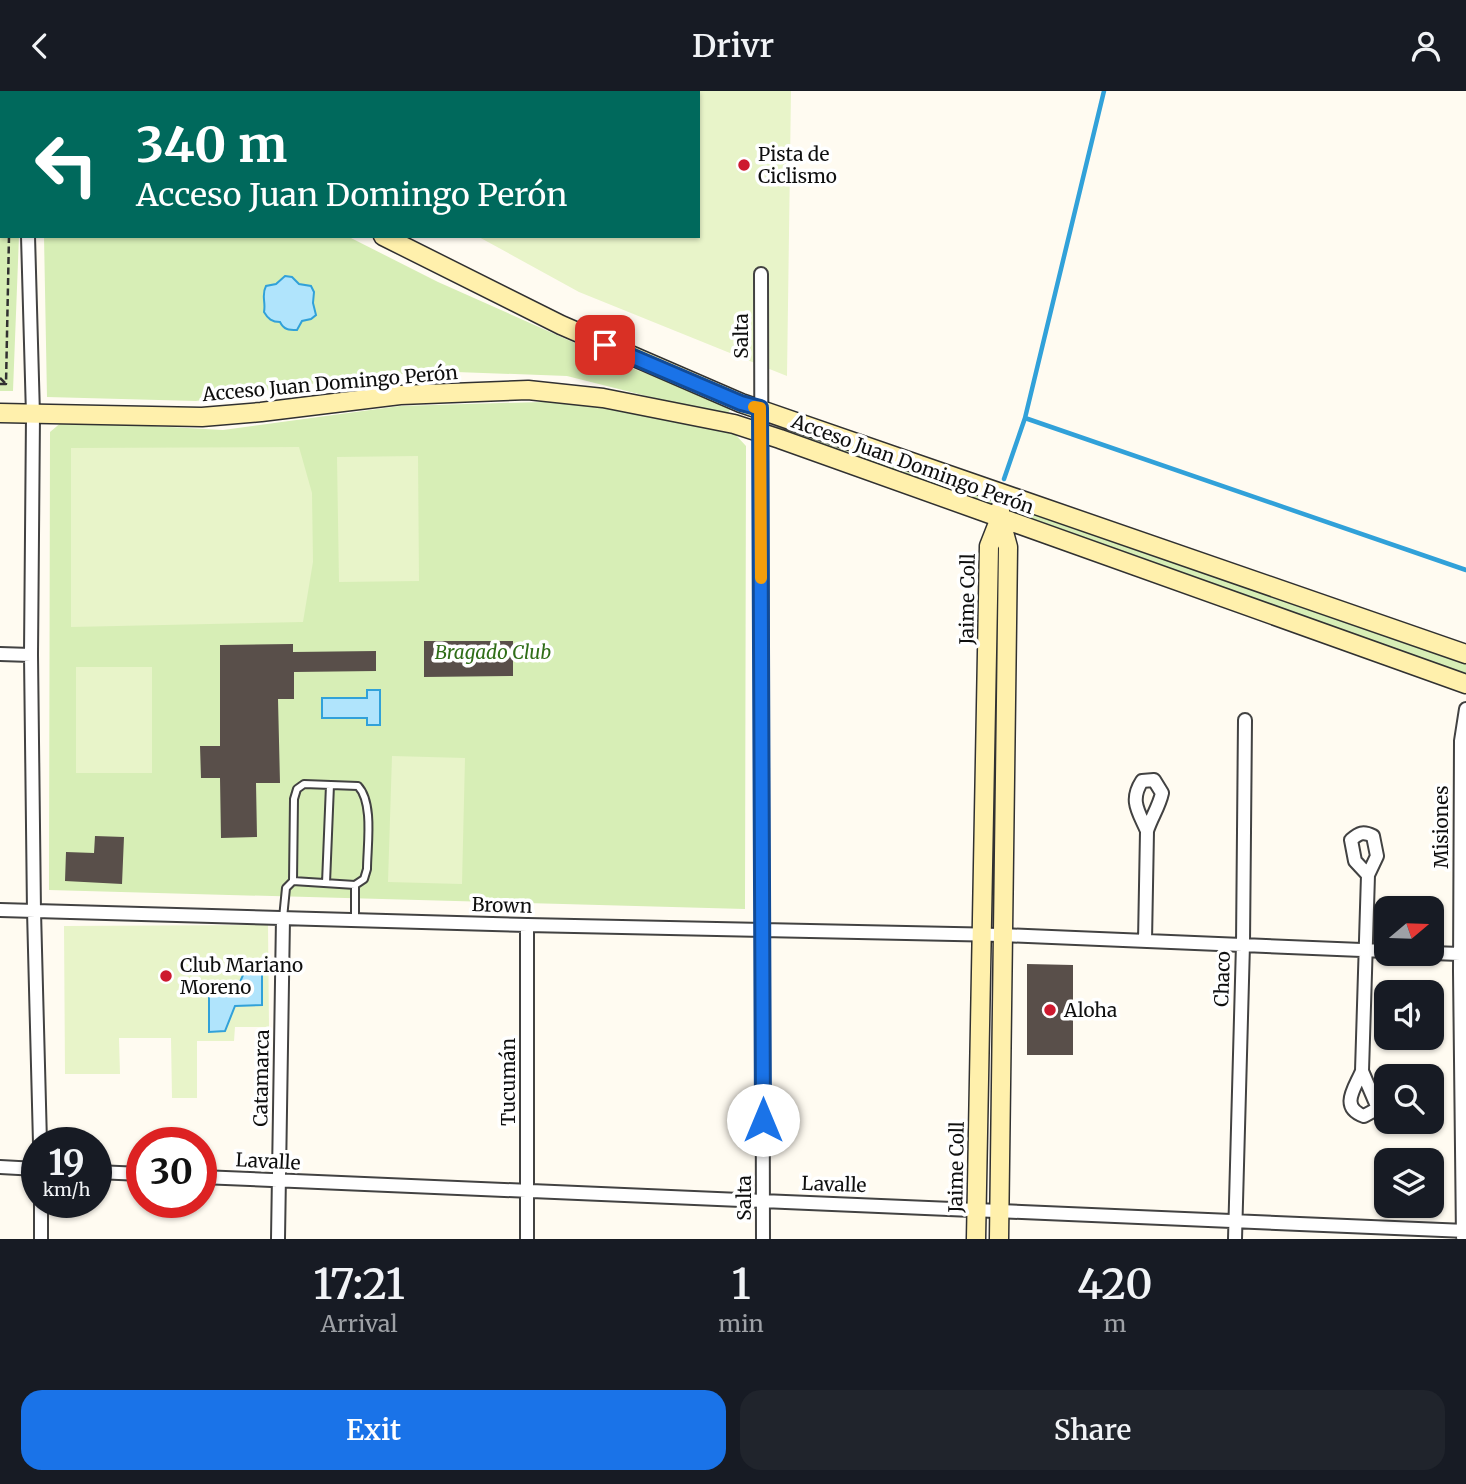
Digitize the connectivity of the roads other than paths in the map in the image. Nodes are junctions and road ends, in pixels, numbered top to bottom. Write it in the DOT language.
graph roads {
  1 [pos="28,238"];
  2 [pos="387,238"];
  3 [pos="761,274"];
  4 [pos="760,408"];
  5 [pos="0,413"];
  6 [pos="33,415"];
  7 [pos="760,432"];
  8 [pos="1000,493"];
  9 [pos="1000,518"];
  10 [pos="0,654"];
  11 [pos="1466,654"];
  12 [pos="31,655"];
  13 [pos="1466,684"];
  14 [pos="1466,709"];
  15 [pos="1245,720"];
  16 [pos="330,785"];
  17 [pos="1463,798"];
  18 [pos="1147,831"];
  19 [pos="1368,875"];
  20 [pos="293,881"];
  21 [pos="326,883"];
  22 [pos="355,885"];
  23 [pos="0,911"];
  24 [pos="34,911"];
  25 [pos="283,918"];
  26 [pos="355,920"];
  27 [pos="527,925"];
  28 [pos="763,931"];
  29 [pos="980,935"];
  30 [pos="1002,935"];
  31 [pos="1145,940"];
  32 [pos="1243,944"];
  33 [pos="1364,950"];
  34 [pos="1374,950"];
  35 [pos="1444,953"];
  36 [pos="1460,954"];
  37 [pos="1463,970"];
  38 [pos="1362,1072"];
  39 [pos="40,1127"];
  40 [pos="0,1167"];
  41 [pos="21,1168"];
  42 [pos="217,1178"];
  43 [pos="278,1181"];
  44 [pos="527,1190"];
  45 [pos="763,1201"];
  46 [pos="976,1209"];
  47 [pos="999,1212"];
  48 [pos="41,1218"];
  49 [pos="1235,1219"];
  50 [pos="1464,1233"];
  51 [pos="41,1239"];
  52 [pos="278,1239"];
  53 [pos="527,1239"];
  54 [pos="763,1239"];
  55 [pos="976,1239"];
  56 [pos="999,1239"];
  57 [pos="1235,1239"];
  1 -- 6 [label="street"];
  2 -- 4 [label="main road, Acceso Juan Domingo Perón"];
  3 -- 4 [label="street, Salta"];
  4 -- 7 [label="street, Salta"];
  4 -- 8 [label="main road, Acceso Juan Domingo Perón"];
  5 -- 6 [label="main road, Acceso Juan Domingo Perón"];
  6 -- 7 [label="main road, Acceso Juan Domingo Perón"];
  6 -- 12 [label="street"];
  7 -- 9 [label="main road, Acceso Juan Domingo Perón"];
  7 -- 28 [label="street, Salta"];
  8 -- 9 [label="main road"];
  8 -- 11 [label="main road, Acceso Juan Domingo Perón"];
  9 -- 13 [label="main road, Acceso Juan Domingo Perón"];
  9 -- 29 [label="main road, Jaime Coll"];
  9 -- 30 [label="main road, Jaime Coll"];
  10 -- 12 [label="street"];
  12 -- 24 [label="street"];
  14 -- 17 [label="street, Misiones"];
  15 -- 32 [label="street, Chaco"];
  16 -- 20 [label="lane"];
  16 -- 21 [label="lane"];
  16 -- 22 [label="lane"];
  17 -- 36 [label="street, Misiones"];
  18 -- 31 [label="street"];
  19 -- 33 [label="street"];
  20 -- 21 [label="lane"];
  20 -- 25 [label="lane"];
  21 -- 22 [label="lane"];
  22 -- 26 [label="lane"];
  23 -- 24 [label="street, Brown"];
  24 -- 25 [label="street, Brown"];
  24 -- 39 [label="street"];
  25 -- 26 [label="street, Brown"];
  25 -- 43 [label="street, Catamarca"];
  26 -- 27 [label="street, Brown"];
  27 -- 28 [label="street, Brown"];
  27 -- 44 [label="street, Tucumán"];
  28 -- 29 [label="street, Brown"];
  28 -- 45 [label="street, Salta"];
  29 -- 30 [label="street, Brown"];
  29 -- 46 [label="main road, Jaime Coll"];
  30 -- 31 [label="street, Brown"];
  30 -- 47 [label="main road, Jaime Coll"];
  31 -- 32 [label="street, Brown"];
  32 -- 33 [label="street, Brown"];
  32 -- 49 [label="street, Chaco"];
  33 -- 34 [label="street, Brown"];
  33 -- 38 [label="street"];
  35 -- 36 [label="street"];
  36 -- 37 [label="street, Misiones"];
  37 -- 50 [label="street, Misiones"];
  40 -- 41 [label="street"];
  42 -- 43 [label="street, Lavalle"];
  43 -- 44 [label="street, Lavalle"];
  43 -- 52 [label="street, Catamarca"];
  44 -- 45 [label="street, Lavalle"];
  44 -- 53 [label="street, Tucumán"];
  45 -- 46 [label="street, Lavalle"];
  45 -- 54 [label="street, Salta"];
  46 -- 47 [label="street, Lavalle"];
  46 -- 55 [label="main road, Jaime Coll"];
  47 -- 49 [label="street, Lavalle"];
  47 -- 56 [label="main road, Jaime Coll"];
  48 -- 51 [label="street"];
  49 -- 50 [label="street, Lavalle"];
  49 -- 57 [label="street, Chaco"];
}
